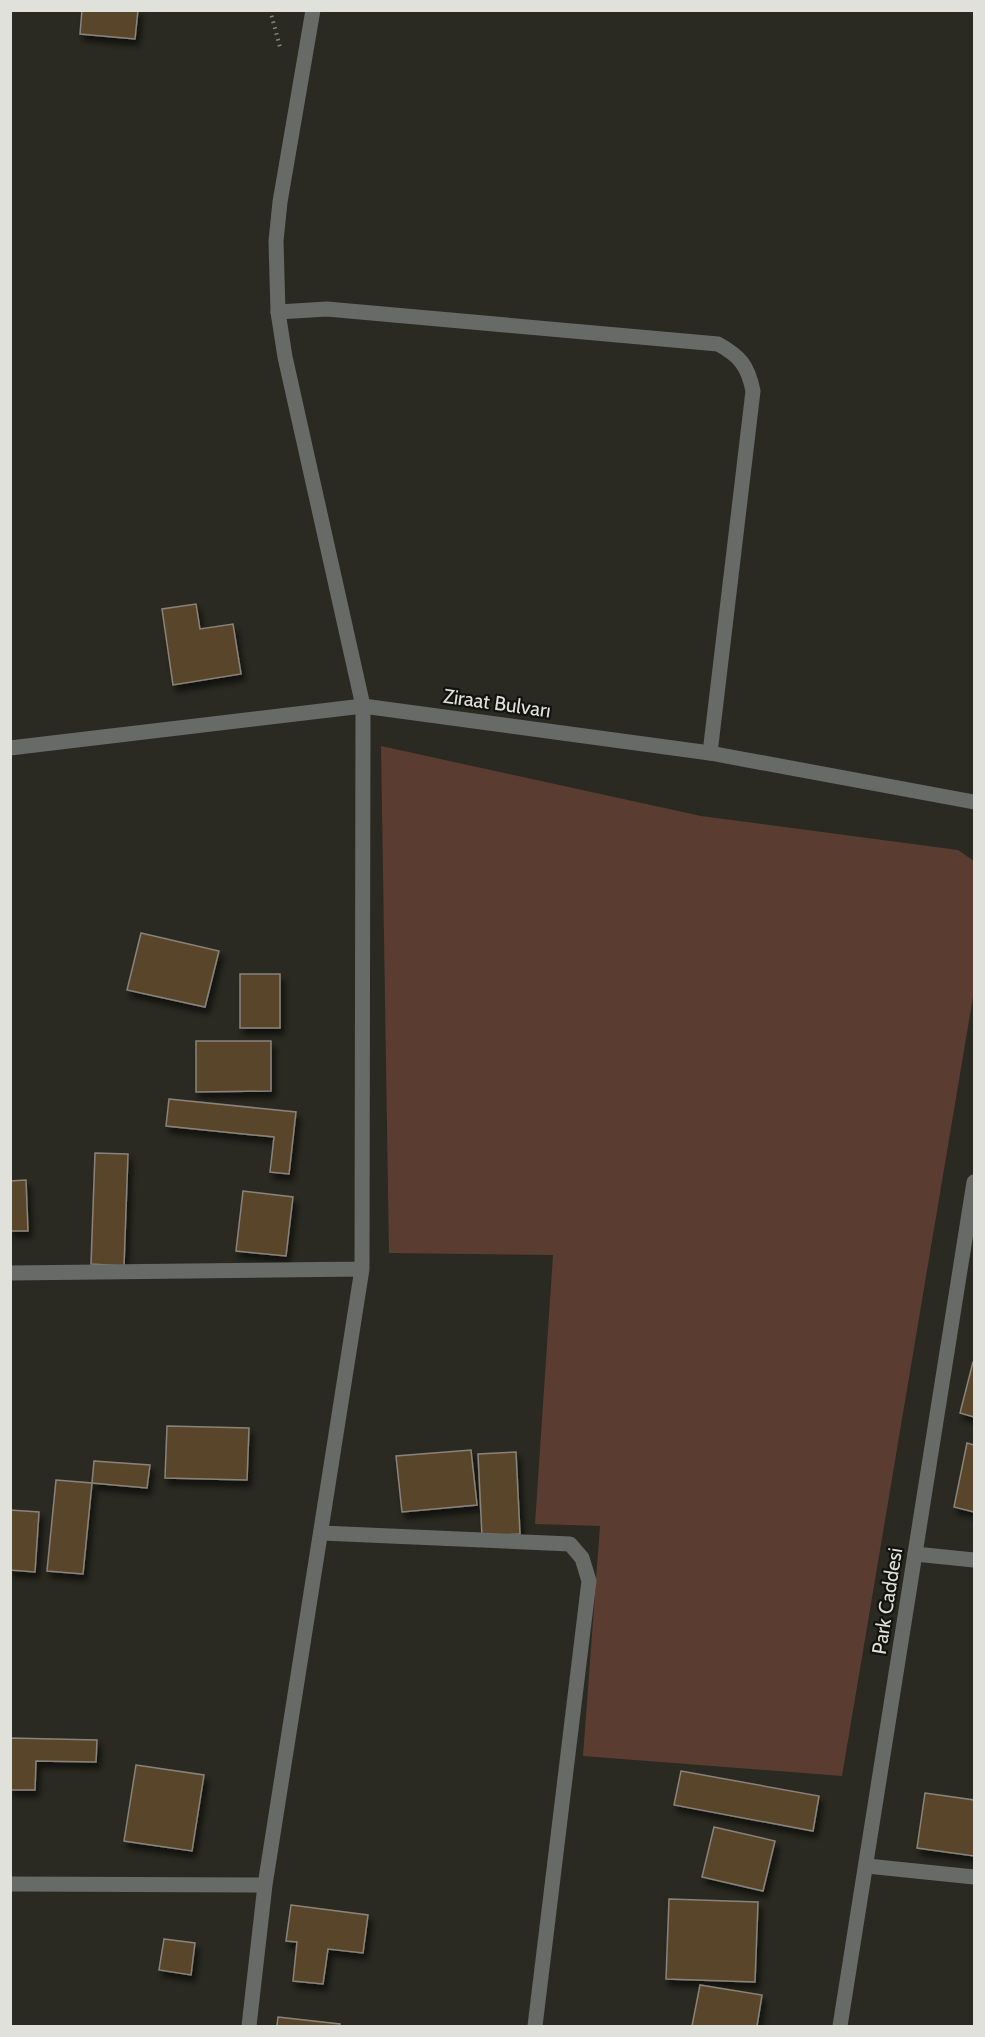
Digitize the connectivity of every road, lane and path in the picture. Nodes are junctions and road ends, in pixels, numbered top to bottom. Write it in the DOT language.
graph roads {
  1 [pos="314,10"];
  2 [pos="278,312"];
  3 [pos="363,706"];
  4 [pos="10,748"];
  5 [pos="710,753"];
  6 [pos="975,802"];
  7 [pos="975,1182"];
  8 [pos="362,1269"];
  9 [pos="10,1273"];
  10 [pos="322,1533"];
  11 [pos="915,1554"];
  12 [pos="975,1560"];
  13 [pos="867,1866"];
  14 [pos="975,1877"];
  15 [pos="10,1884"];
  16 [pos="265,1885"];
  17 [pos="249,2026"];
  18 [pos="535,2026"];
  19 [pos="840,2026"];
  1 -- 2 [label="street"];
  2 -- 3 [label="street"];
  2 -- 5 [label="street"];
  3 -- 4 [label="street, Ziraat Bulvarı"];
  3 -- 5 [label="street, Ziraat Bulvarı"];
  3 -- 8 [label="street"];
  5 -- 6 [label="street, Ziraat Bulvarı"];
  7 -- 11 [label="street, Park Caddesi"];
  8 -- 9 [label="street"];
  8 -- 10 [label="street"];
  10 -- 16 [label="street"];
  10 -- 18 [label="street"];
  11 -- 12 [label="street"];
  11 -- 13 [label="street, Park Caddesi"];
  13 -- 14 [label="street"];
  13 -- 19 [label="street, Park Caddesi"];
  15 -- 16 [label="street"];
  16 -- 17 [label="street"];
}
